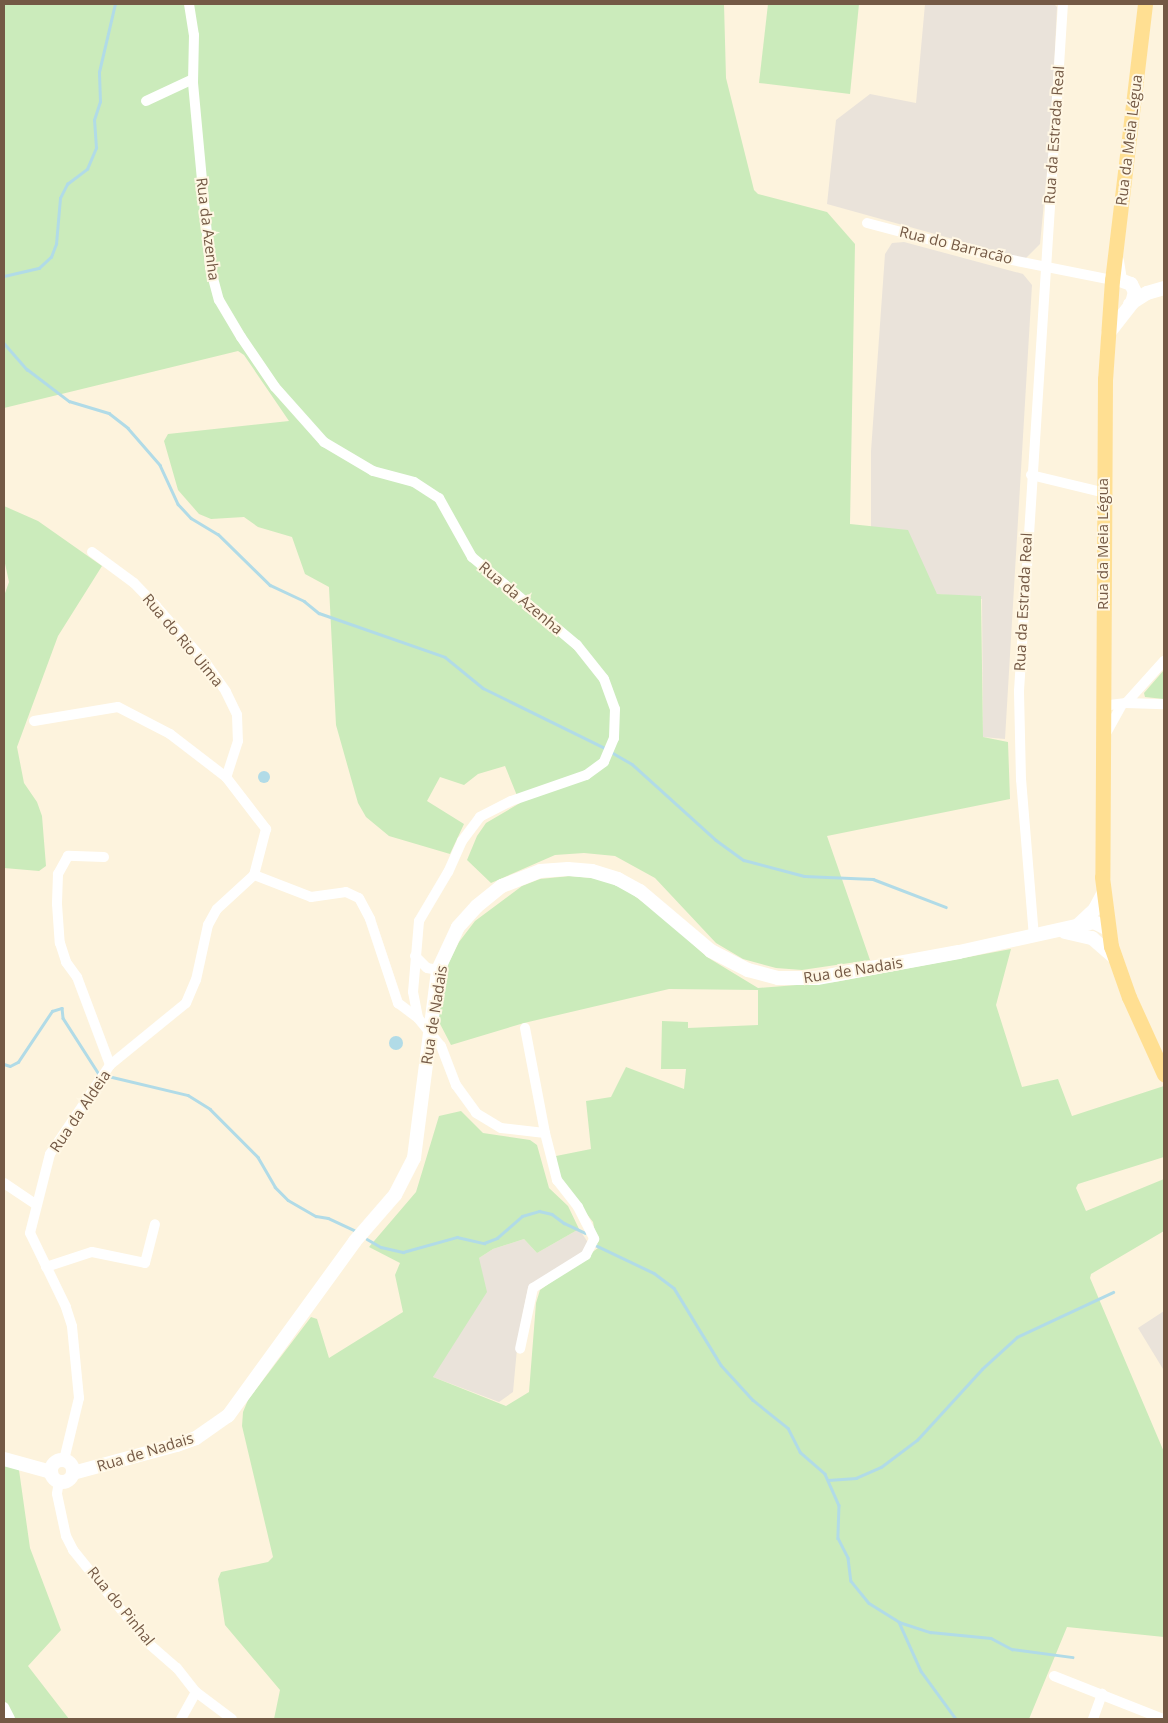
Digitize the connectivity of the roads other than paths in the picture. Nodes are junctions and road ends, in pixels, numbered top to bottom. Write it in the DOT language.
graph roads {
  1 [pos="189,4"];
  2 [pos="1063,4"];
  3 [pos="1145,4"];
  4 [pos="193,79"];
  5 [pos="146,101"];
  6 [pos="867,223"];
  7 [pos="1044,267"];
  8 [pos="1116,280"];
  9 [pos="1164,286"];
  10 [pos="1110,299"];
  11 [pos="1132,303"];
  12 [pos="1108,334"];
  13 [pos="1031,475"];
  14 [pos="1102,492"];
  15 [pos="92,552"];
  16 [pos="1164,661"];
  17 [pos="1102,684"];
  18 [pos="1164,704"];
  19 [pos="1122,707"];
  20 [pos="1102,710"];
  21 [pos="34,721"];
  22 [pos="1102,741"];
  23 [pos="226,777"];
  24 [pos="104,857"];
  25 [pos="254,874"];
  26 [pos="1103,894"];
  27 [pos="1080,930"];
  28 [pos="1109,931"];
  29 [pos="1034,937"];
  30 [pos="415,956"];
  31 [pos="1114,957"];
  32 [pos="438,970"];
  33 [pos="418,1018"];
  34 [pos="525,1028"];
  35 [pos="430,1030"];
  36 [pos="110,1065"];
  37 [pos="1164,1074"];
  38 [pos="545,1133"];
  39 [pos="4,1183"];
  40 [pos="35,1204"];
  41 [pos="154,1224"];
  42 [pos="46,1267"];
  43 [pos="520,1349"];
  44 [pos="4,1459"];
  45 [pos="64,1460"];
  46 [pos="73,1473"];
  47 [pos="55,1477"];
  48 [pos="1054,1676"];
  49 [pos="196,1692"];
  50 [pos="1102,1694"];
  51 [pos="4,1708"];
  52 [pos="10,1719"];
  53 [pos="181,1719"];
  54 [pos="232,1719"];
  55 [pos="1093,1719"];
  56 [pos="1163,1719"];
  1 -- 4 [label="street, Rua da Azenha"];
  2 -- 7 [label="street, Rua da Estrada Real"];
  3 -- 8 [label="main road, Rua da Meia Légua"];
  4 -- 5 [label="street"];
  4 -- 30 [label="street, Rua da Azenha"];
  6 -- 7 [label="street, Rua do Barracão"];
  7 -- 8 [label="street"];
  7 -- 13 [label="street, Rua da Estrada Real"];
  8 -- 9 [label="street"];
  8 -- 10 [label="main road, Rua da Meia Légua"];
  8 -- 11 [label="street"];
  9 -- 11 [label="street"];
  10 -- 11 [label="street"];
  10 -- 12 [label="main road, Rua da Meia Légua"];
  11 -- 12 [label="street"];
  12 -- 14 [label="main road, Rua da Meia Légua"];
  13 -- 14 [label="street"];
  13 -- 29 [label="street, Rua da Estrada Real"];
  14 -- 17 [label="main road, Rua da Meia Légua"];
  15 -- 23 [label="street, Rua do Rio Uima"];
  16 -- 19 [label="street"];
  17 -- 19 [label="street"];
  17 -- 20 [label="main road, Rua da Meia Légua"];
  18 -- 19 [label="street"];
  19 -- 20 [label="street"];
  19 -- 22 [label="street"];
  20 -- 22 [label="main road, Rua da Meia Légua"];
  21 -- 23 [label="street"];
  22 -- 26 [label="main road, Rua da Meia Légua"];
  23 -- 25 [label="street"];
  24 -- 36 [label="street"];
  25 -- 33 [label="street"];
  25 -- 36 [label="street, Rua da Aldeia"];
  26 -- 27 [label="street"];
  26 -- 28 [label="main road, Rua da Meia Légua"];
  27 -- 28 [label="street, Rua de Nadais"];
  27 -- 29 [label="street, Rua de Nadais"];
  27 -- 31 [label="street, Rua de Nadais"];
  28 -- 31 [label="main road, Rua da Meia Légua"];
  29 -- 32 [label="street, Rua de Nadais"];
  30 -- 32 [label="street"];
  30 -- 33 [label="street, Rua da Azenha"];
  31 -- 37 [label="main road, Rua da Meia Légua"];
  32 -- 35 [label="street, Rua de Nadais"];
  33 -- 35 [label="street"];
  34 -- 38 [label="street"];
  35 -- 38 [label="street"];
  35 -- 46 [label="street, Rua de Nadais"];
  36 -- 40 [label="street, Rua da Aldeia"];
  38 -- 43 [label="street"];
  39 -- 40 [label="street"];
  40 -- 42 [label="street, Rua da Aldeia"];
  41 -- 42 [label="street"];
  42 -- 45 [label="street, Rua da Aldeia"];
  44 -- 47 [label="street"];
  45 -- 46 [label="street"];
  45 -- 47 [label="street"];
  46 -- 47 [label="street"];
  47 -- 49 [label="street, Rua do Pinhal"];
  48 -- 50 [label="street"];
  49 -- 53 [label="street"];
  49 -- 54 [label="street, Rua do Pinhal"];
  50 -- 55 [label="street"];
  50 -- 56 [label="street"];
  51 -- 52 [label="street"];
}
